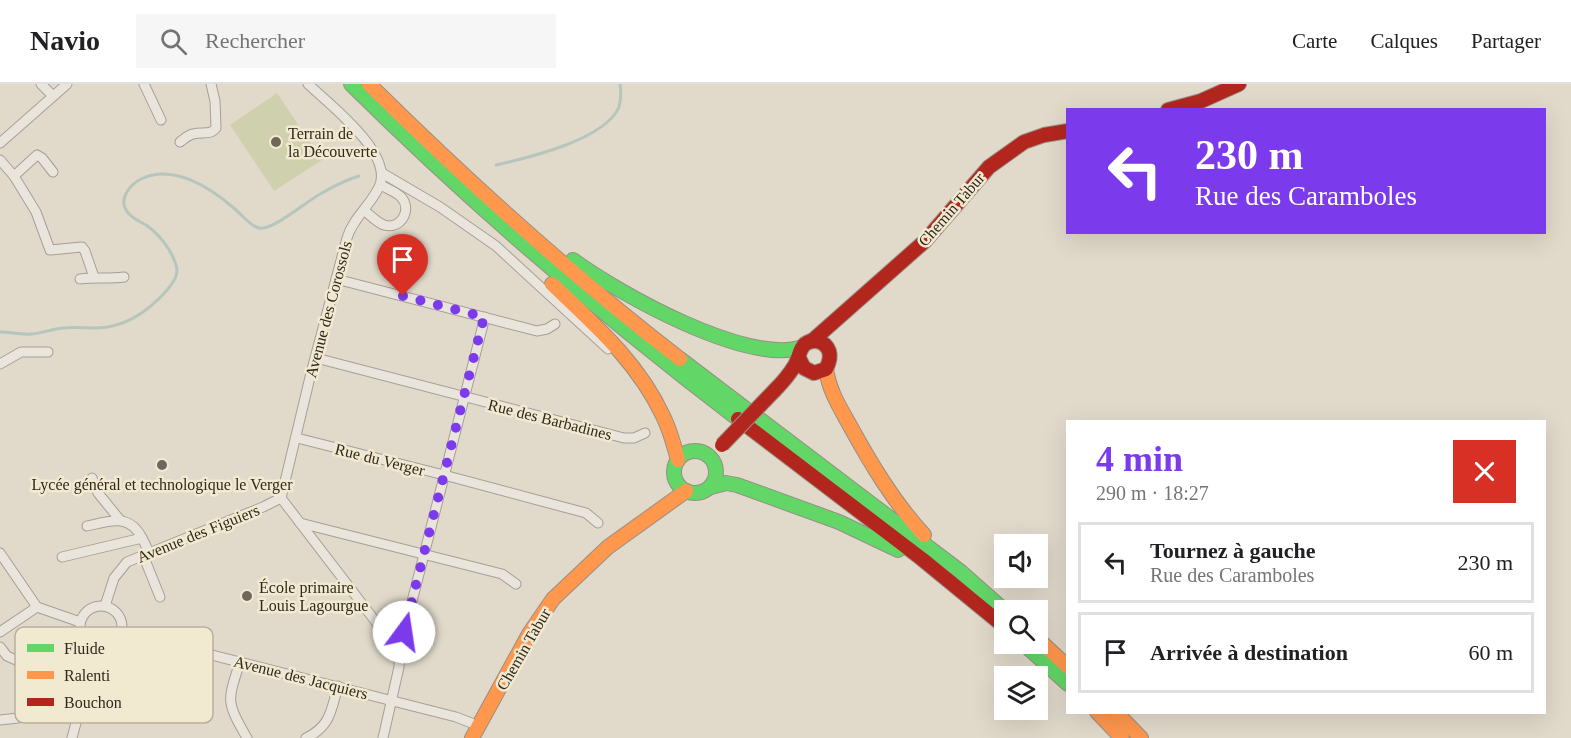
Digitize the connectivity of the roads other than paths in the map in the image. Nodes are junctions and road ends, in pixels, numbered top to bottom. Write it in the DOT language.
graph roads {
  1 [pos="41,84"];
  2 [pos="67,84"];
  3 [pos="144,84"];
  4 [pos="211,84"];
  5 [pos="308,84"];
  6 [pos="351,84"];
  7 [pos="369,84"];
  8 [pos="379,84"];
  9 [pos="1239,84"];
  10 [pos="53,96"];
  11 [pos="1176,108"];
  12 [pos="162,120"];
  13 [pos="1066,131"];
  14 [pos="180,142"];
  15 [pos="0,143"];
  16 [pos="0,160"];
  17 [pos="53,172"];
  18 [pos="382,172"];
  19 [pos="14,176"];
  20 [pos="381,185"];
  21 [pos="475,204"];
  22 [pos="364,210"];
  23 [pos="94,277"];
  24 [pos="124,277"];
  25 [pos="80,279"];
  26 [pos="336,279"];
  27 [pos="847,311"];
  28 [pos="484,317"];
  29 [pos="555,324"];
  30 [pos="804,349"];
  31 [pos="48,352"];
  32 [pos="830,353"];
  33 [pos="316,358"];
  34 [pos="0,364"];
  35 [pos="826,369"];
  36 [pos="810,372"];
  37 [pos="785,379"];
  38 [pos="654,396"];
  39 [pos="464,397"];
  40 [pos="645,433"];
  41 [pos="297,438"];
  42 [pos="711,458"];
  43 [pos="678,460"];
  44 [pos="444,475"];
  45 [pos="92,478"];
  46 [pos="711,486"];
  47 [pos="682,488"];
  48 [pos="281,498"];
  49 [pos="120,520"];
  50 [pos="300,523"];
  51 [pos="598,524"];
  52 [pos="87,526"];
  53 [pos="142,538"];
  54 [pos="0,553"];
  55 [pos="424,553"];
  56 [pos="146,554"];
  57 [pos="62,557"];
  58 [pos="957,577"];
  59 [pos="516,584"];
  60 [pos="159,597"];
  61 [pos="994,603"];
  62 [pos="105,606"];
  63 [pos="37,607"];
  64 [pos="994,616"];
  65 [pos="80,622"];
  66 [pos="80,627"];
  67 [pos="121,627"];
  68 [pos="0,632"];
  69 [pos="0,647"];
  70 [pos="1048,648"];
  71 [pos="399,652"];
  72 [pos="1034,654"];
  73 [pos="213,655"];
  74 [pos="15,660"];
  75 [pos="240,662"];
  76 [pos="1066,665"];
  77 [pos="1066,682"];
  78 [pos="338,686"];
  79 [pos="392,701"];
  80 [pos="1099,714"];
  81 [pos="1118,714"];
  82 [pos="15,718"];
  83 [pos="0,720"];
  84 [pos="76,723"];
  85 [pos="476,732"];
  86 [pos="72,738"];
  87 [pos="247,738"];
  88 [pos="306,738"];
  89 [pos="383,738"];
  90 [pos="1122,738"];
  91 [pos="1141,738"];
  1 -- 10 [label="street"];
  2 -- 10 [label="street"];
  3 -- 12 [label="street"];
  4 -- 14 [label="street"];
  5 -- 18 [label="street, Avenue des Corossols"];
  6 -- 21 [label="main road"];
  7 -- 58 [label="main road"];
  8 -- 30 [label="main road"];
  9 -- 11 [label="main road"];
  10 -- 15 [label="street"];
  13 -- 27 [label="main road, Chemin Tabur"];
  16 -- 19 [label="street"];
  17 -- 19 [label="street"];
  18 -- 20 [label="street, Avenue des Corossols"];
  18 -- 38 [label="street"];
  19 -- 23 [label="street"];
  20 -- 22 [label="street, Avenue des Corossols"];
  20 -- 22 [label="street"];
  21 -- 38 [label="main road"];
  21 -- 58 [label="main road"];
  22 -- 26 [label="street, Avenue des Corossols"];
  23 -- 24 [label="street"];
  23 -- 25 [label="street"];
  26 -- 28 [label="street"];
  26 -- 33 [label="street, Avenue des Corossols"];
  27 -- 30 [label="main road, Chemin Tabur"];
  27 -- 32 [label="main road, Chemin Tabur"];
  28 -- 29 [label="street"];
  28 -- 39 [label="street"];
  30 -- 32 [label="main road"];
  30 -- 36 [label="main road"];
  30 -- 37 [label="main road, Chemin Tabur"];
  31 -- 34 [label="street"];
  32 -- 35 [label="main road, Chemin Tabur"];
  33 -- 39 [label="street, Rue des Barbadines"];
  33 -- 41 [label="street, Avenue des Corossols"];
  35 -- 36 [label="main road"];
  35 -- 58 [label="main road"];
  36 -- 37 [label="main road"];
  37 -- 42 [label="main road, Chemin Tabur, bridge"];
  38 -- 43 [label="main road"];
  39 -- 40 [label="street, Rue des Barbadines"];
  39 -- 44 [label="street"];
  41 -- 44 [label="street, Rue du Verger"];
  41 -- 48 [label="street, Avenue des Corossols"];
  42 -- 43 [label="main road"];
  42 -- 46 [label="main road"];
  43 -- 47 [label="main road"];
  44 -- 51 [label="street, Rue du Verger"];
  44 -- 55 [label="street"];
  45 -- 49 [label="street"];
  46 -- 47 [label="main road"];
  46 -- 58 [label="main road"];
  47 -- 85 [label="main road, Chemin Tabur"];
  48 -- 50 [label="street"];
  48 -- 56 [label="street, Avenue des Figuiers"];
  49 -- 52 [label="street"];
  49 -- 53 [label="street"];
  50 -- 55 [label="street"];
  50 -- 71 [label="street"];
  53 -- 56 [label="street"];
  53 -- 57 [label="street"];
  54 -- 63 [label="street"];
  55 -- 59 [label="street"];
  55 -- 71 [label="street"];
  56 -- 60 [label="street"];
  56 -- 62 [label="street, Avenue des Figuiers"];
  58 -- 61 [label="main road"];
  58 -- 64 [label="main road"];
  62 -- 65 [label="street"];
  62 -- 67 [label="street"];
  63 -- 65 [label="street"];
  63 -- 68 [label="street"];
  65 -- 66 [label="street"];
  69 -- 74 [label="street"];
  70 -- 76 [label="main road"];
  71 -- 79 [label="street"];
  72 -- 77 [label="main road"];
  73 -- 75 [label="street, Avenue des Jacquiers"];
  75 -- 78 [label="street, Avenue des Jacquiers"];
  75 -- 87 [label="street"];
  78 -- 79 [label="street, Avenue des Jacquiers"];
  78 -- 88 [label="street"];
  79 -- 85 [label="street, Avenue des Jacquiers"];
  79 -- 89 [label="street"];
  80 -- 90 [label="main road"];
  81 -- 91 [label="main road"];
  82 -- 83 [label="street"];
  84 -- 86 [label="street"];
}
